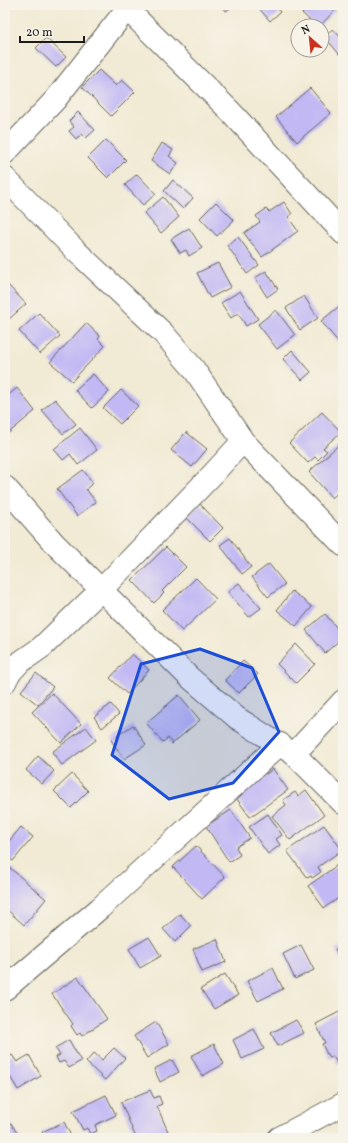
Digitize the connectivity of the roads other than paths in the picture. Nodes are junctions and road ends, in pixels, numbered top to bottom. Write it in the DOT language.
graph roads {
  1 [pos="128,7"];
  2 [pos="5,153"];
  3 [pos="5,178"];
  4 [pos="343,233"];
  5 [pos="243,441"];
  6 [pos="5,487"];
  7 [pos="343,545"];
  8 [pos="102,589"];
  9 [pos="5,682"];
  10 [pos="343,701"];
  11 [pos="287,749"];
  12 [pos="343,803"];
  13 [pos="5,989"];
  14 [pos="343,1104"];
  15 [pos="279,1138"];
  1 -- 2 [label="street"];
  1 -- 4 [label="street"];
  3 -- 5 [label="street"];
  5 -- 7 [label="street"];
  5 -- 8 [label="street"];
  6 -- 8 [label="street"];
  8 -- 9 [label="street"];
  8 -- 11 [label="street"];
  10 -- 11 [label="street"];
  11 -- 12 [label="street"];
  11 -- 13 [label="street"];
  14 -- 15 [label="street"];
}
